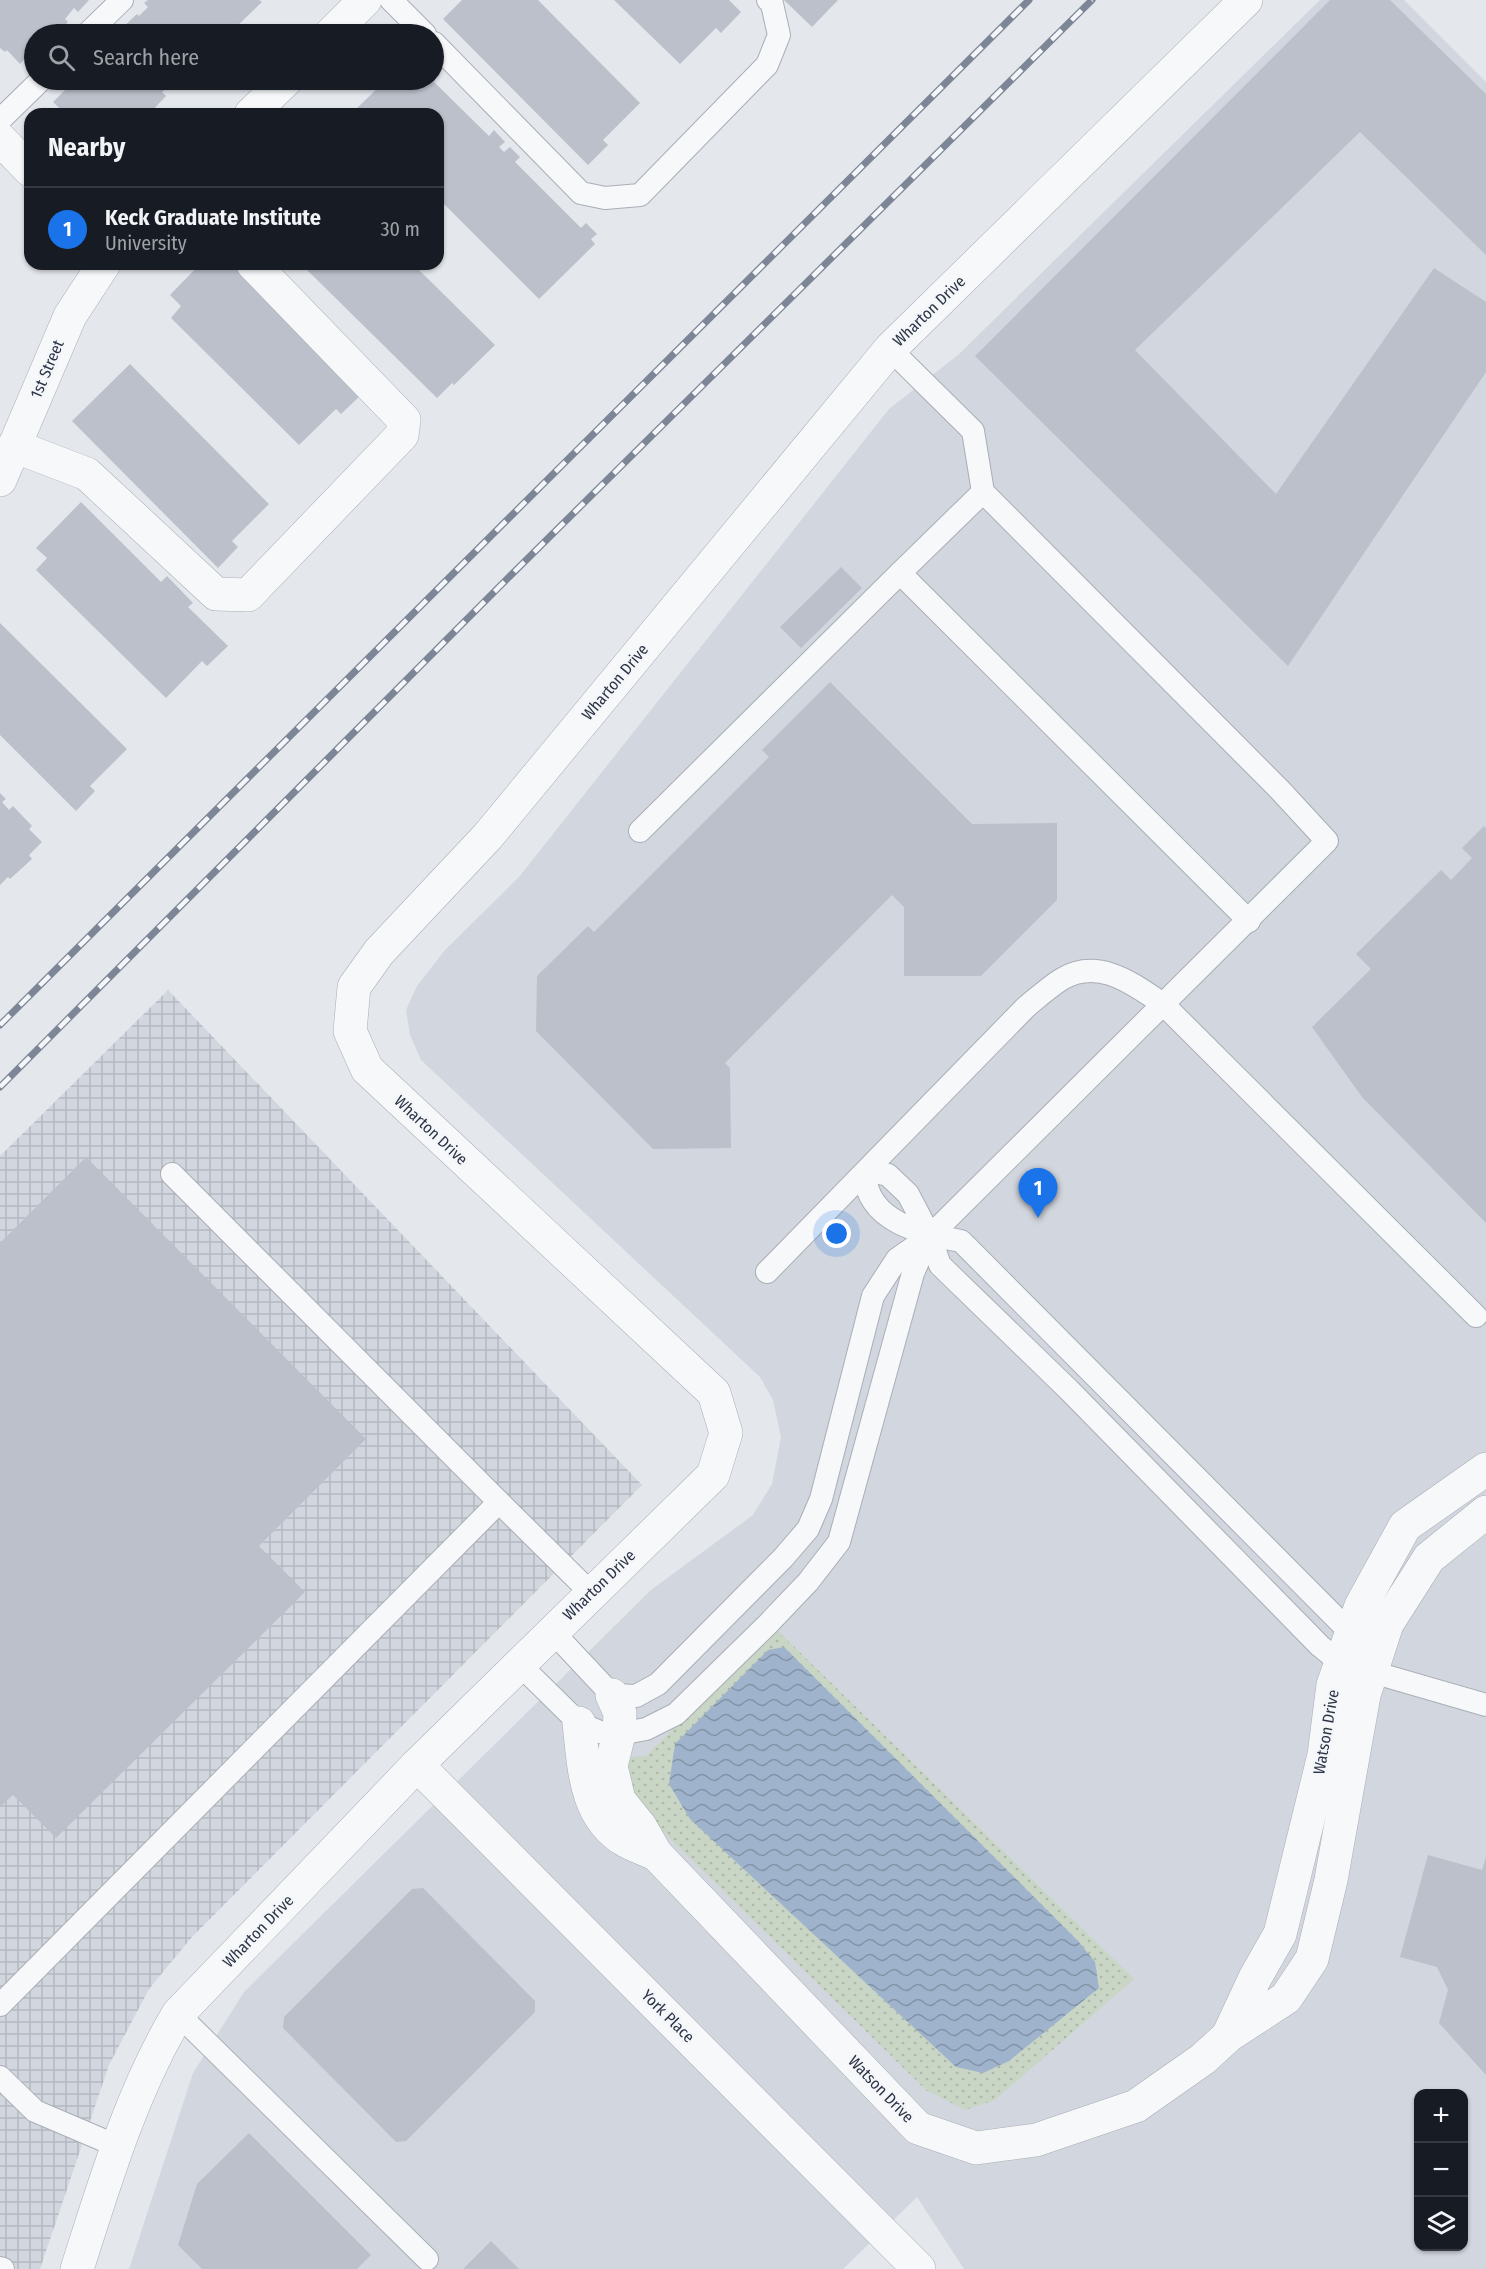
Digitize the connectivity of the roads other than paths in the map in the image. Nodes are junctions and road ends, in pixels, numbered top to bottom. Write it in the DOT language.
graph roads {
  1 [pos="122,0"];
  2 [pos="365,0"];
  3 [pos="391,0"];
  4 [pos="768,0"];
  5 [pos="1246,0"];
  6 [pos="97,24"];
  7 [pos="341,24"];
  8 [pos="415,24"];
  9 [pos="444,53"];
  10 [pos="31,90"];
  11 [pos="276,90"];
  12 [pos="257,108"];
  13 [pos="0,120"];
  14 [pos="0,139"];
  15 [pos="24,164"];
  16 [pos="100,270"];
  17 [pos="259,270"];
  18 [pos="890,349"];
  19 [pos="14,446"];
  20 [pos="0,480"];
  21 [pos="983,492"];
  22 [pos="900,573"];
  23 [pos="640,831"];
  24 [pos="1249,921"];
  25 [pos="1163,1004"];
  26 [pos="866,1173"];
  27 [pos="172,1174"];
  28 [pos="930,1236"];
  29 [pos="767,1272"];
  30 [pos="1476,1316"];
  31 [pos="1486,1469"];
  32 [pos="499,1502"];
  33 [pos="1486,1512"];
  34 [pos="591,1593"];
  35 [pos="552,1631"];
  36 [pos="1354,1656"];
  37 [pos="518,1663"];
  38 [pos="612,1695"];
  39 [pos="1486,1705"];
  40 [pos="579,1723"];
  41 [pos="619,1734"];
  42 [pos="417,1765"];
  43 [pos="656,1854"];
  44 [pos="0,2005"];
  45 [pos="178,2014"];
  46 [pos="0,2077"];
  47 [pos="117,2146"];
  48 [pos="427,2259"];
  49 [pos="77,2269"];
  50 [pos="919,2269"];
  1 -- 6 [label="lane"];
  2 -- 7 [label="street"];
  3 -- 8 [label="lane"];
  4 -- 9 [label="lane"];
  5 -- 18 [label="street, Wharton Drive"];
  10 -- 13 [label="lane"];
  11 -- 12 [label="street"];
  14 -- 15 [label="street"];
  16 -- 19 [label="street, 1st Street"];
  17 -- 19 [label="street"];
  18 -- 21 [label="lane"];
  18 -- 34 [label="street, Wharton Drive"];
  19 -- 20 [label="street, 1st Street"];
  21 -- 22 [label="lane"];
  21 -- 24 [label="lane"];
  22 -- 23 [label="lane"];
  22 -- 24 [label="lane"];
  24 -- 25 [label="lane"];
  25 -- 26 [label="lane"];
  25 -- 28 [label="lane"];
  25 -- 30 [label="lane"];
  26 -- 28 [label="lane"];
  26 -- 28 [label="lane"];
  26 -- 29 [label="lane"];
  27 -- 32 [label="lane"];
  28 -- 36 [label="lane"];
  28 -- 36 [label="lane"];
  28 -- 38 [label="lane"];
  28 -- 41 [label="lane"];
  31 -- 36 [label="street, Watson Drive"];
  32 -- 34 [label="lane"];
  32 -- 44 [label="lane"];
  33 -- 36 [label="street, Watson Drive"];
  34 -- 35 [label="street, Wharton Drive"];
  35 -- 37 [label="street, Wharton Drive"];
  35 -- 38 [label="lane"];
  36 -- 39 [label="lane"];
  36 -- 43 [label="street, Watson Drive"];
  37 -- 40 [label="lane"];
  37 -- 42 [label="street, Wharton Drive"];
  38 -- 41 [label="street, Watson Drive"];
  40 -- 41 [label="lane"];
  40 -- 43 [label="street, Watson Drive"];
  41 -- 43 [label="street, Watson Drive"];
  42 -- 45 [label="street, Wharton Drive"];
  42 -- 50 [label="street, York Place"];
  45 -- 47 [label="street, Wharton Drive"];
  45 -- 48 [label="lane"];
  46 -- 47 [label="lane"];
  47 -- 49 [label="street, Wharton Drive"];
}
